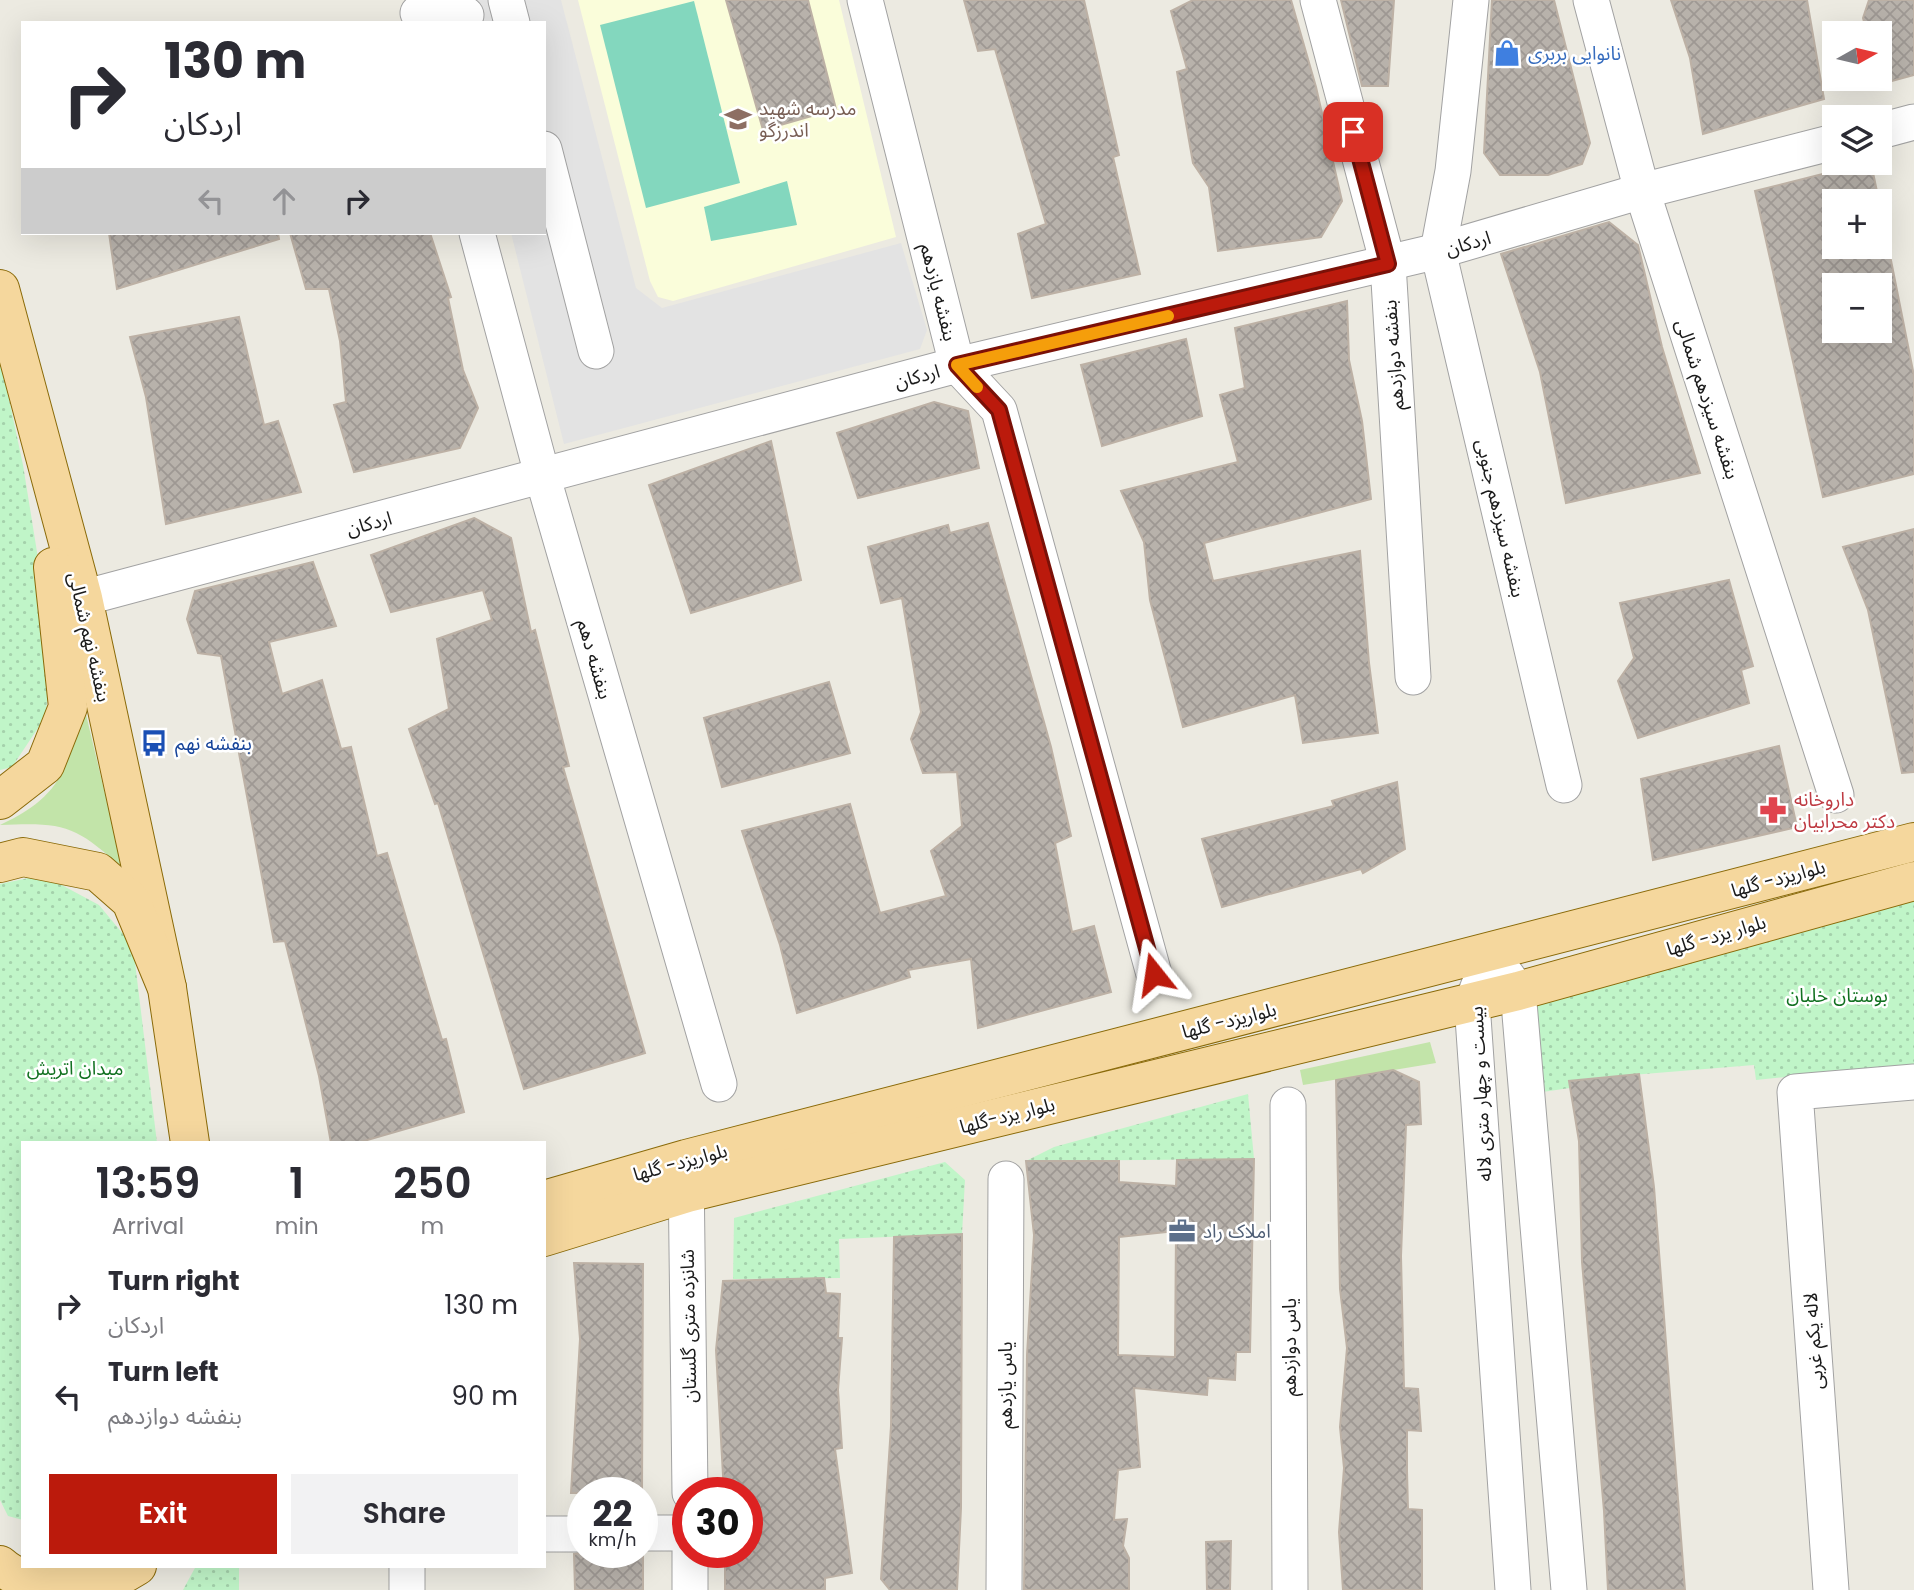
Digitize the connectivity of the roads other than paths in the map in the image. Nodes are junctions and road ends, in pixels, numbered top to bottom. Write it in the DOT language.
graph roads {
  1 [pos="506,0"];
  2 [pos="865,0"];
  3 [pos="1318,0"];
  4 [pos="1471,0"];
  5 [pos="1591,0"];
  6 [pos="418,12"];
  7 [pos="466,15"];
  8 [pos="511,21"];
  9 [pos="1914,122"];
  10 [pos="1892,128"];
  11 [pos="1822,145"];
  12 [pos="546,157"];
  13 [pos="1642,191"];
  14 [pos="478,235"];
  15 [pos="1438,251"];
  16 [pos="1388,264"];
  17 [pos="0,290"];
  18 [pos="596,351"];
  19 [pos="957,365"];
  20 [pos="543,478"];
  21 [pos="83,598"];
  22 [pos="1413,677"];
  23 [pos="1564,785"];
  24 [pos="1836,795"];
  25 [pos="0,800"];
  26 [pos="1914,842"];
  27 [pos="0,863"];
  28 [pos="1914,881"];
  29 [pos="1491,954"];
  30 [pos="1154,974"];
  31 [pos="167,988"];
  32 [pos="1518,991"];
  33 [pos="1472,1003"];
  34 [pos="1914,1082"];
  35 [pos="719,1084"];
  36 [pos="184,1097"];
  37 [pos="1288,1105"];
  38 [pos="190,1141"];
  39 [pos="209,1141"];
  40 [pos="686,1176"];
  41 [pos="1006,1179"];
  42 [pos="546,1200"];
  43 [pos="546,1236"];
  44 [pos="690,1477"];
  45 [pos="546,1534"];
  46 [pos="567,1534"];
  47 [pos="0,1565"];
  48 [pos="133,1568"];
  49 [pos="407,1568"];
  50 [pos="690,1568"];
  51 [pos="407,1590"];
  52 [pos="690,1590"];
  53 [pos="1004,1590"];
  54 [pos="1290,1590"];
  55 [pos="1513,1590"];
  56 [pos="1569,1590"];
  57 [pos="1831,1590"];
  1 -- 8 [label="street"];
  2 -- 19 [label="street, بنفشه یازدهم"];
  3 -- 16 [label="street, بنفشه دوازدهم"];
  4 -- 15 [label="street"];
  5 -- 13 [label="street, بنفشه سیزدهم شمالی"];
  6 -- 7 [label="street"];
  9 -- 10 [label="street"];
  11 -- 13 [label="street, اردکان"];
  12 -- 18 [label="street"];
  13 -- 15 [label="street, اردکان"];
  13 -- 24 [label="street, بنفشه سیزدهم شمالی"];
  14 -- 20 [label="street, بنفشه دهم"];
  15 -- 16 [label="street, اردکان"];
  15 -- 23 [label="street, بنفشه سیزدهم جنوبی"];
  16 -- 19 [label="street, اردکان"];
  16 -- 22 [label="street, بنفشه دوازدهم"];
  17 -- 21 [label="main road, بنفشه نهم شمالی"];
  17 -- 25 [label="main road"];
  19 -- 20 [label="street, اردکان"];
  19 -- 30 [label="street, بنفشه یازدهم"];
  20 -- 21 [label="street, اردکان"];
  20 -- 35 [label="street, بنفشه دهم"];
  21 -- 31 [label="main road, بنفشه نهم شمالی"];
  26 -- 29 [label="main road, بلواریزد- گلها"];
  27 -- 31 [label="main road"];
  28 -- 32 [label="main road, بلوار یزد- گلها"];
  29 -- 32 [label="street"];
  29 -- 33 [label="street, بیست و چهار متری لاله"];
  29 -- 40 [label="main road, بلواریزد- گلها"];
  31 -- 36 [label="main road"];
  32 -- 33 [label="main road, بلوار یزد- گلها"];
  32 -- 56 [label="street"];
  33 -- 40 [label="main road, بلوار یزد-گلها"];
  33 -- 55 [label="street, بیست و چهار متری لاله"];
  34 -- 57 [label="street, لاله یکم غربی"];
  36 -- 38 [label="main road"];
  36 -- 39 [label="main road"];
  37 -- 54 [label="street, یاس دوازدهم"];
  40 -- 42 [label="main road, بلواریزد- گلها"];
  40 -- 43 [label="main road, بلوار یزد-گلها"];
  40 -- 44 [label="street, شانزده متری گلستان"];
  41 -- 53 [label="street, یاس یازدهم"];
  45 -- 46 [label="street"];
  47 -- 48 [label="main road"];
  49 -- 51 [label="street"];
  50 -- 52 [label="street"];
}
